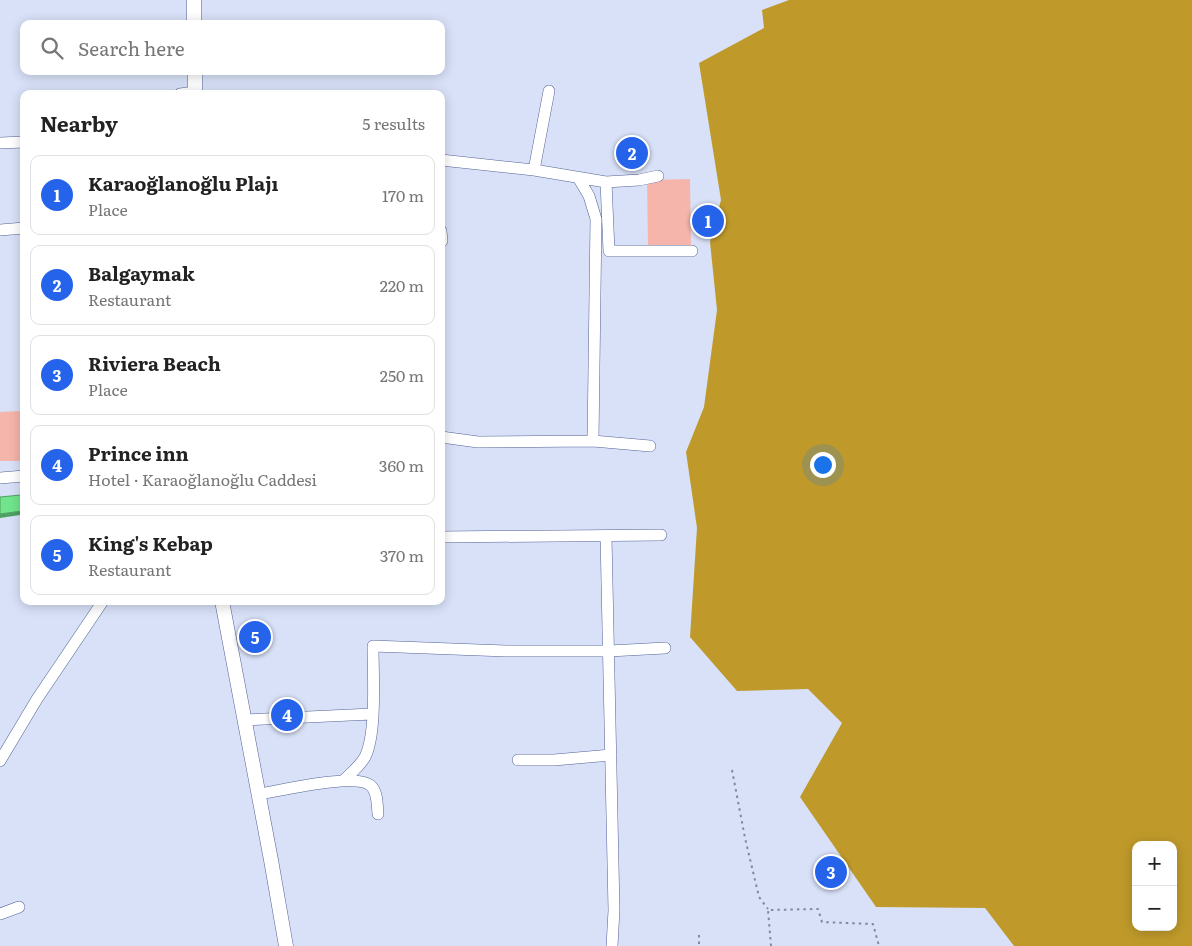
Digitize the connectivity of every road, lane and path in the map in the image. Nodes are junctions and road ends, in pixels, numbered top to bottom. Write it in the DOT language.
graph roads {
  1 [pos="194,0"];
  2 [pos="194,20"];
  3 [pos="195,75"];
  4 [pos="195,90"];
  5 [pos="549,91"];
  6 [pos="20,142"];
  7 [pos="0,143"];
  8 [pos="445,160"];
  9 [pos="534,170"];
  10 [pos="658,176"];
  11 [pos="579,179"];
  12 [pos="606,182"];
  13 [pos="20,228"];
  14 [pos="0,230"];
  15 [pos="692,251"];
  16 [pos="445,438"];
  17 [pos="593,441"];
  18 [pos="650,446"];
  19 [pos="20,476"];
  20 [pos="0,478"];
  21 [pos="661,535"];
  22 [pos="606,536"];
  23 [pos="445,538"];
  24 [pos="100,605"];
  25 [pos="223,605"];
  26 [pos="665,648"];
  27 [pos="609,651"];
  28 [pos="372,714"];
  29 [pos="244,720"];
  30 [pos="611,755"];
  31 [pos="518,760"];
  32 [pos="0,761"];
  33 [pos="732,770"];
  34 [pos="344,780"];
  35 [pos="259,794"];
  36 [pos="378,814"];
  37 [pos="20,907"];
  38 [pos="768,910"];
  39 [pos="0,914"];
  40 [pos="699,935"];
  41 [pos="286,946"];
  42 [pos="612,946"];
  43 [pos="699,946"];
  44 [pos="771,946"];
  45 [pos="879,946"];
  1 -- 2 [label="main road"];
  3 -- 4 [label="main road"];
  5 -- 9 [label="street"];
  6 -- 7 [label="street"];
  8 -- 9 [label="street"];
  9 -- 11 [label="street"];
  10 -- 12 [label="street"];
  11 -- 12 [label="street"];
  11 -- 17 [label="street"];
  12 -- 15 [label="street"];
  13 -- 14 [label="street"];
  16 -- 17 [label="street"];
  17 -- 18 [label="street"];
  19 -- 20 [label="street"];
  21 -- 22 [label="street"];
  22 -- 23 [label="street"];
  22 -- 27 [label="street"];
  24 -- 32 [label="street"];
  25 -- 29 [label="main road"];
  26 -- 27 [label="street"];
  27 -- 28 [label="street"];
  27 -- 30 [label="street"];
  28 -- 29 [label="street"];
  28 -- 34 [label="street"];
  29 -- 35 [label="main road"];
  30 -- 31 [label="street"];
  30 -- 42 [label="street"];
  33 -- 38 [label="path"];
  34 -- 35 [label="street"];
  34 -- 36 [label="street"];
  35 -- 41 [label="main road"];
  37 -- 39 [label="street"];
  38 -- 44 [label="path"];
  38 -- 45 [label="path"];
  40 -- 43 [label="path"];
}
